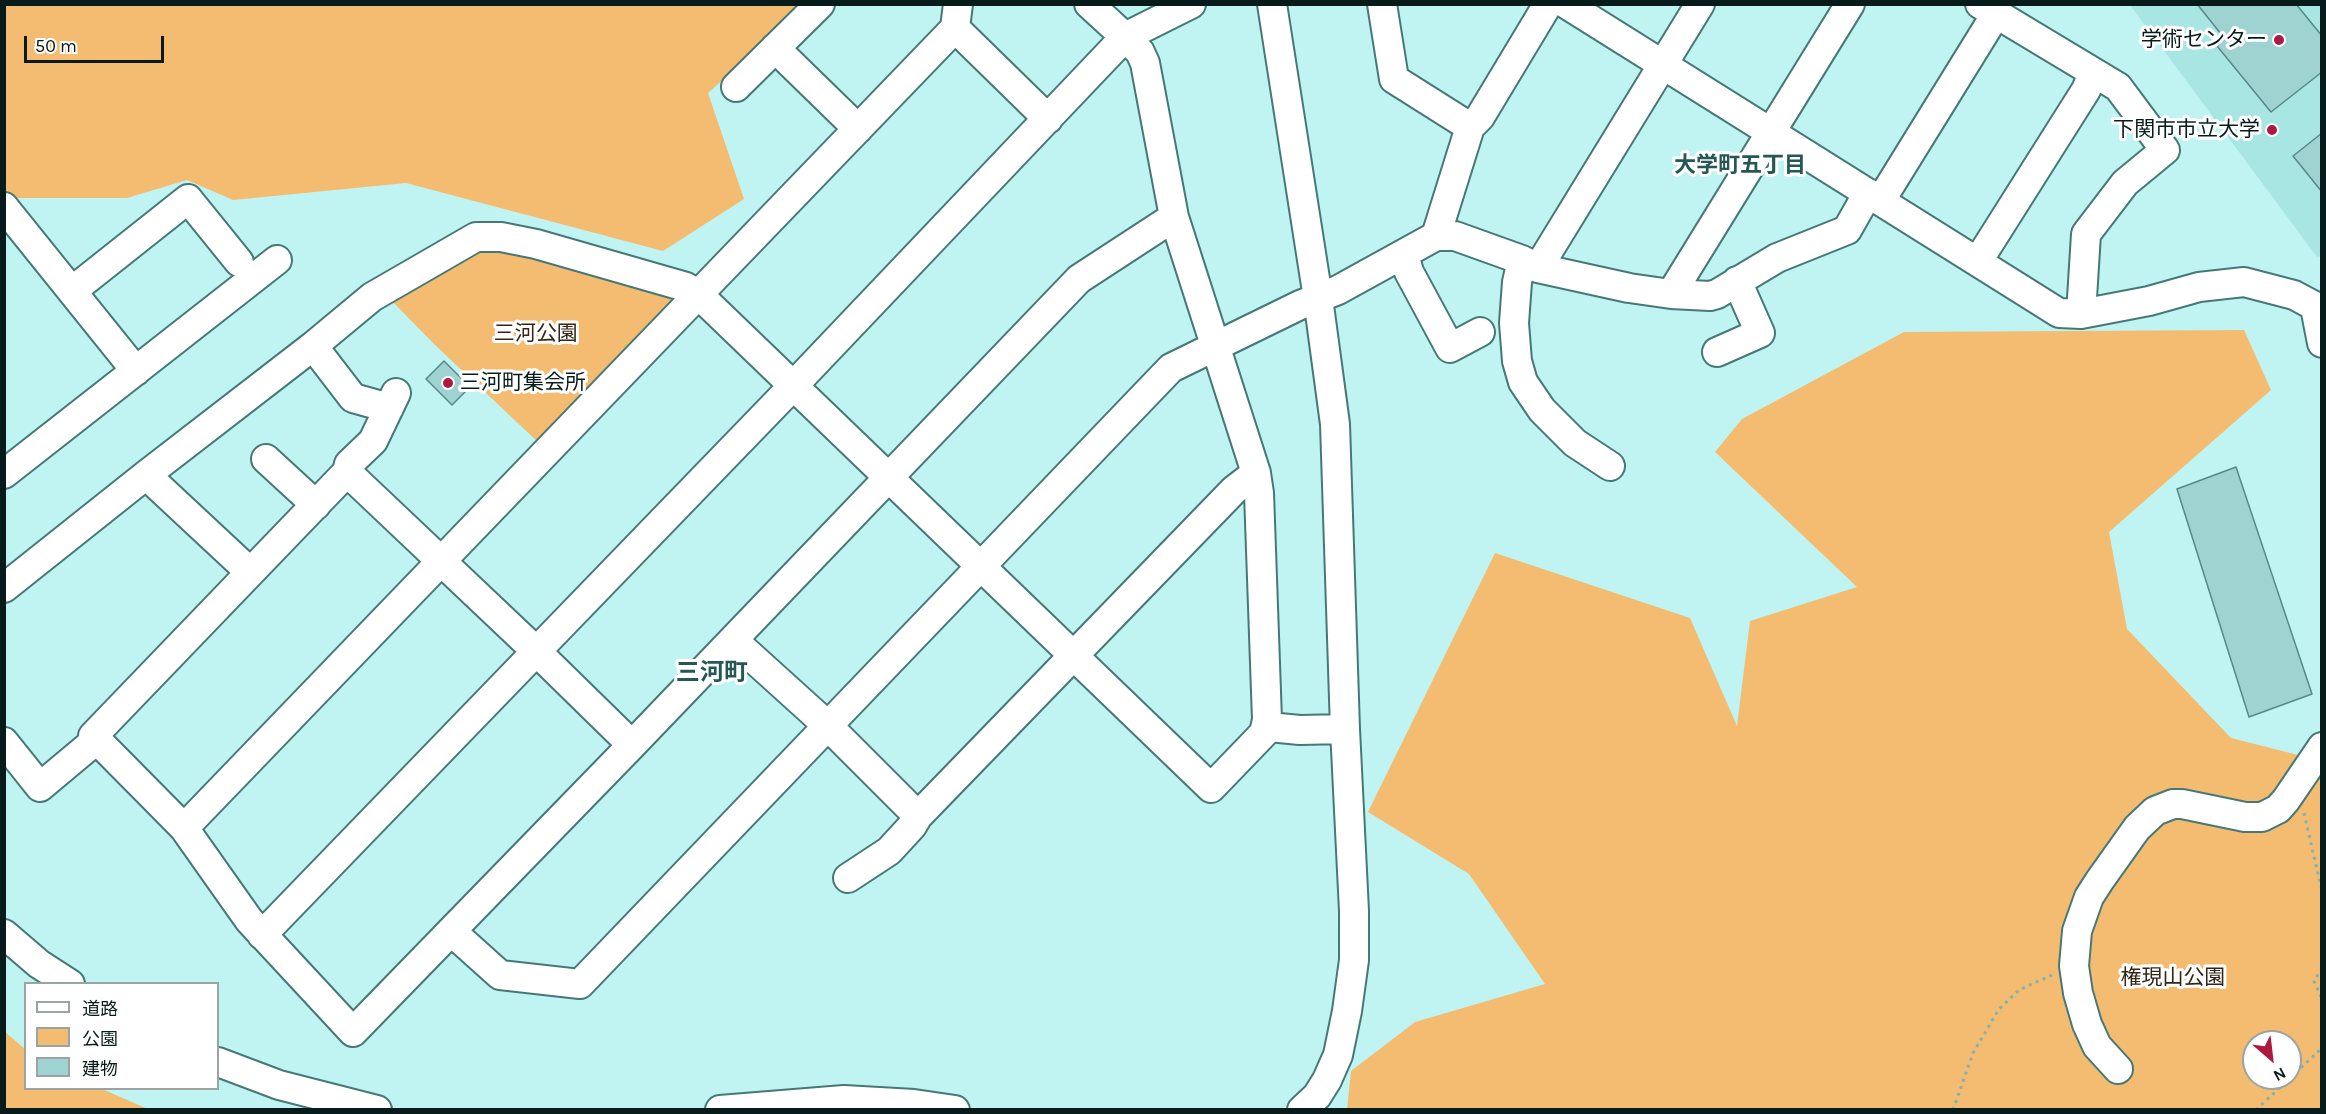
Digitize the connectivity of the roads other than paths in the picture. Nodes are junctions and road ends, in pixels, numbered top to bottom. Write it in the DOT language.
graph roads {
  1 [pos="820,4"];
  2 [pos="1089,4"];
  3 [pos="1191,4"];
  4 [pos="1272,4"];
  5 [pos="1382,4"];
  6 [pos="1548,4"];
  7 [pos="1566,4"];
  8 [pos="1700,4"];
  9 [pos="1850,4"];
  10 [pos="1988,9"];
  11 [pos="956,16"];
  12 [pos="1125,37"];
  13 [pos="775,48"];
  14 [pos="1664,65"];
  15 [pos="2093,73"];
  16 [pos="736,87"];
  17 [pos="1048,119"];
  18 [pos="1470,127"];
  19 [pos="858,129"];
  20 [pos="1771,133"];
  21 [pos="1874,197"];
  22 [pos="4,207"];
  23 [pos="1174,217"];
  24 [pos="1436,236"];
  25 [pos="1404,254"];
  26 [pos="277,260"];
  27 [pos="1978,261"];
  28 [pos="239,262"];
  29 [pos="1530,264"];
  30 [pos="1737,281"];
  31 [pos="72,291"];
  32 [pos="698,294"];
  33 [pos="1671,294"];
  34 [pos="1318,298"];
  35 [pos="2318,309"];
  36 [pos="2081,314"];
  37 [pos="1480,332"];
  38 [pos="2322,343"];
  39 [pos="313,346"];
  40 [pos="1215,347"];
  41 [pos="1717,352"];
  42 [pos="136,371"];
  43 [pos="793,386"];
  44 [pos="266,459"];
  45 [pos="1610,466"];
  46 [pos="347,472"];
  47 [pos="1256,473"];
  48 [pos="4,474"];
  49 [pos="146,475"];
  50 [pos="888,478"];
  51 [pos="316,505"];
  52 [pos="440,561"];
  53 [pos="981,566"];
  54 [pos="250,572"];
  55 [pos="4,588"];
  56 [pos="733,640"];
  57 [pos="536,651"];
  58 [pos="1074,656"];
  59 [pos="1266,724"];
  60 [pos="828,726"];
  61 [pos="1345,729"];
  62 [pos="95,741"];
  63 [pos="4,742"];
  64 [pos="632,745"];
  65 [pos="2322,747"];
  66 [pos="918,816"];
  67 [pos="184,828"];
  68 [pos="848,878"];
  69 [pos="451,931"];
  70 [pos="4,934"];
  71 [pos="262,935"];
  72 [pos="67,982"];
  73 [pos="219,1062"];
  74 [pos="2118,1069"];
  75 [pos="377,1110"];
  76 [pos="720,1110"];
  77 [pos="955,1110"];
  78 [pos="1302,1110"];
  1 -- 13 [label="street"];
  2 -- 12 [label="street"];
  3 -- 12 [label="street"];
  4 -- 34 [label="street"];
  5 -- 18 [label="street"];
  6 -- 18 [label="street"];
  7 -- 14 [label="street"];
  8 -- 14 [label="street"];
  9 -- 20 [label="street"];
  10 -- 15 [label="street"];
  10 -- 21 [label="street"];
  11 -- 17 [label="street"];
  11 -- 19 [label="street"];
  12 -- 17 [label="street"];
  12 -- 23 [label="street"];
  13 -- 16 [label="street"];
  13 -- 19 [label="street"];
  14 -- 20 [label="street"];
  14 -- 29 [label="street"];
  15 -- 27 [label="street"];
  15 -- 36 [label="street"];
  17 -- 43 [label="street"];
  18 -- 24 [label="street"];
  19 -- 32 [label="street"];
  20 -- 21 [label="street"];
  20 -- 33 [label="street"];
  21 -- 27 [label="street"];
  21 -- 30 [label="street"];
  22 -- 31 [label="street"];
  23 -- 40 [label="street"];
  23 -- 50 [label="street"];
  24 -- 25 [label="street"];
  24 -- 29 [label="street"];
  25 -- 34 [label="street"];
  25 -- 37 [label="street"];
  26 -- 42 [label="street"];
  27 -- 36 [label="street"];
  28 -- 31 [label="street"];
  29 -- 33 [label="street"];
  29 -- 45 [label="street"];
  30 -- 33 [label="street"];
  30 -- 41 [label="street"];
  31 -- 42 [label="street"];
  32 -- 39 [label="street"];
  32 -- 43 [label="street"];
  32 -- 52 [label="street"];
  34 -- 40 [label="street"];
  34 -- 61 [label="street"];
  35 -- 36 [label="street"];
  35 -- 38 [label="street"];
  39 -- 46 [label="street"];
  39 -- 49 [label="street"];
  40 -- 47 [label="street"];
  40 -- 53 [label="street"];
  42 -- 48 [label="street"];
  43 -- 50 [label="street"];
  43 -- 57 [label="street"];
  44 -- 51 [label="street"];
  46 -- 51 [label="street"];
  46 -- 52 [label="street"];
  47 -- 58 [label="street"];
  47 -- 59 [label="street"];
  49 -- 54 [label="street"];
  49 -- 55 [label="street"];
  50 -- 53 [label="street"];
  50 -- 56 [label="street"];
  51 -- 54 [label="street"];
  52 -- 57 [label="street"];
  52 -- 67 [label="street"];
  53 -- 58 [label="street"];
  53 -- 60 [label="street"];
  54 -- 62 [label="street"];
  56 -- 60 [label="street"];
  56 -- 64 [label="street"];
  57 -- 64 [label="street"];
  57 -- 71 [label="street"];
  58 -- 59 [label="street"];
  58 -- 66 [label="street"];
  59 -- 61 [label="street"];
  60 -- 66 [label="street"];
  60 -- 69 [label="street"];
  61 -- 78 [label="street"];
  62 -- 63 [label="street"];
  62 -- 67 [label="street"];
  64 -- 69 [label="street"];
  65 -- 74 [label="street"];
  66 -- 68 [label="street"];
  67 -- 71 [label="street"];
  69 -- 71 [label="street"];
  70 -- 72 [label="street"];
  73 -- 75 [label="street"];
  76 -- 77 [label="street"];
}
